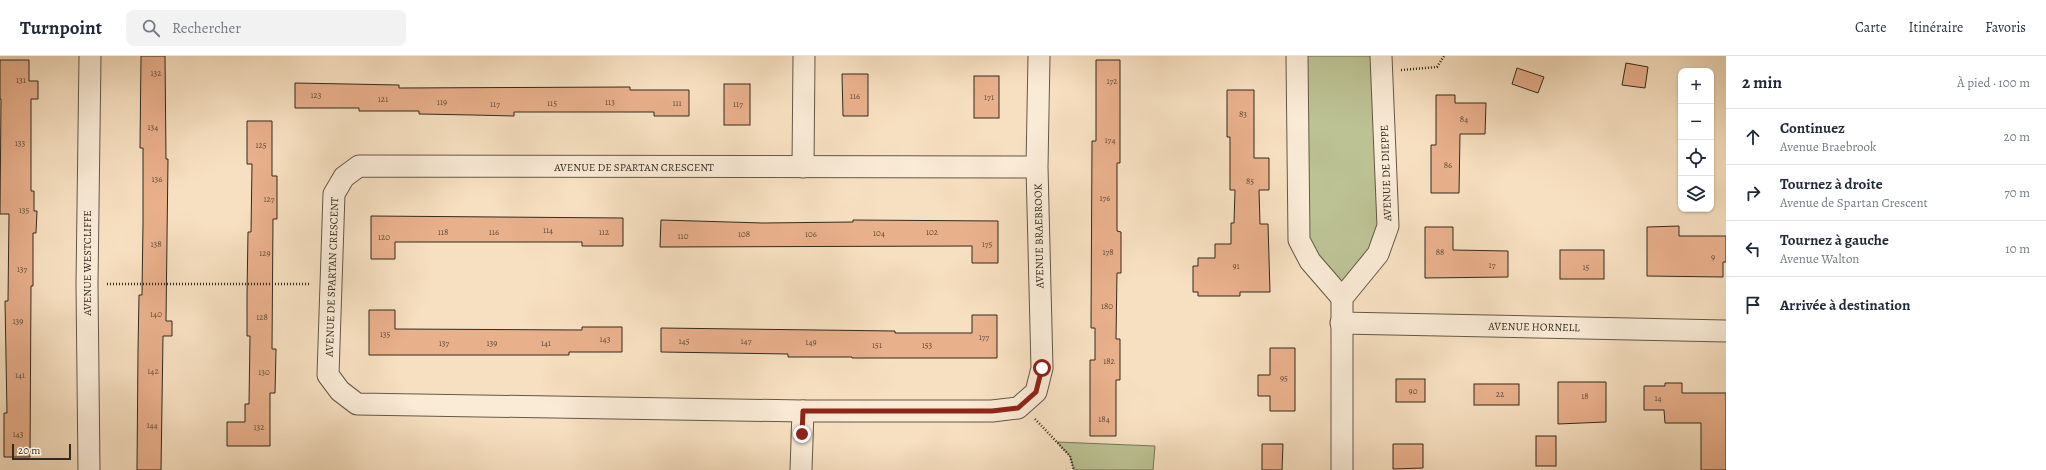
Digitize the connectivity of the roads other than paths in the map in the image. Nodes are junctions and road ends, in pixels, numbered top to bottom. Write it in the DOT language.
graph roads {
  1 [pos="90,56"];
  2 [pos="804,56"];
  3 [pos="1039,56"];
  4 [pos="1296,56"];
  5 [pos="1381,64"];
  6 [pos="803,167"];
  7 [pos="1038,167"];
  8 [pos="1342,298"];
  9 [pos="1342,323"];
  10 [pos="1726,331"];
  11 [pos="803,411"];
  12 [pos="1025,412"];
  13 [pos="89,470"];
  14 [pos="801,470"];
  15 [pos="1342,470"];
  1 -- 13 [label="street, AVENUE WESTCLIFFE"];
  2 -- 6 [label="street"];
  3 -- 7 [label="street, AVENUE BRAEBROOK"];
  4 -- 8 [label="street"];
  5 -- 8 [label="street, AVENUE DE DIEPPE"];
  6 -- 7 [label="street, AVENUE DE SPARTAN CRESCENT"];
  6 -- 11 [label="street, AVENUE DE SPARTAN CRESCENT"];
  7 -- 12 [label="street, AVENUE BRAEBROOK"];
  8 -- 9 [label="street"];
  9 -- 10 [label="street, AVENUE HORNELL"];
  9 -- 15 [label="street"];
  11 -- 12 [label="street, AVENUE DE SPARTAN CRESCENT"];
  11 -- 14 [label="street"];
}
